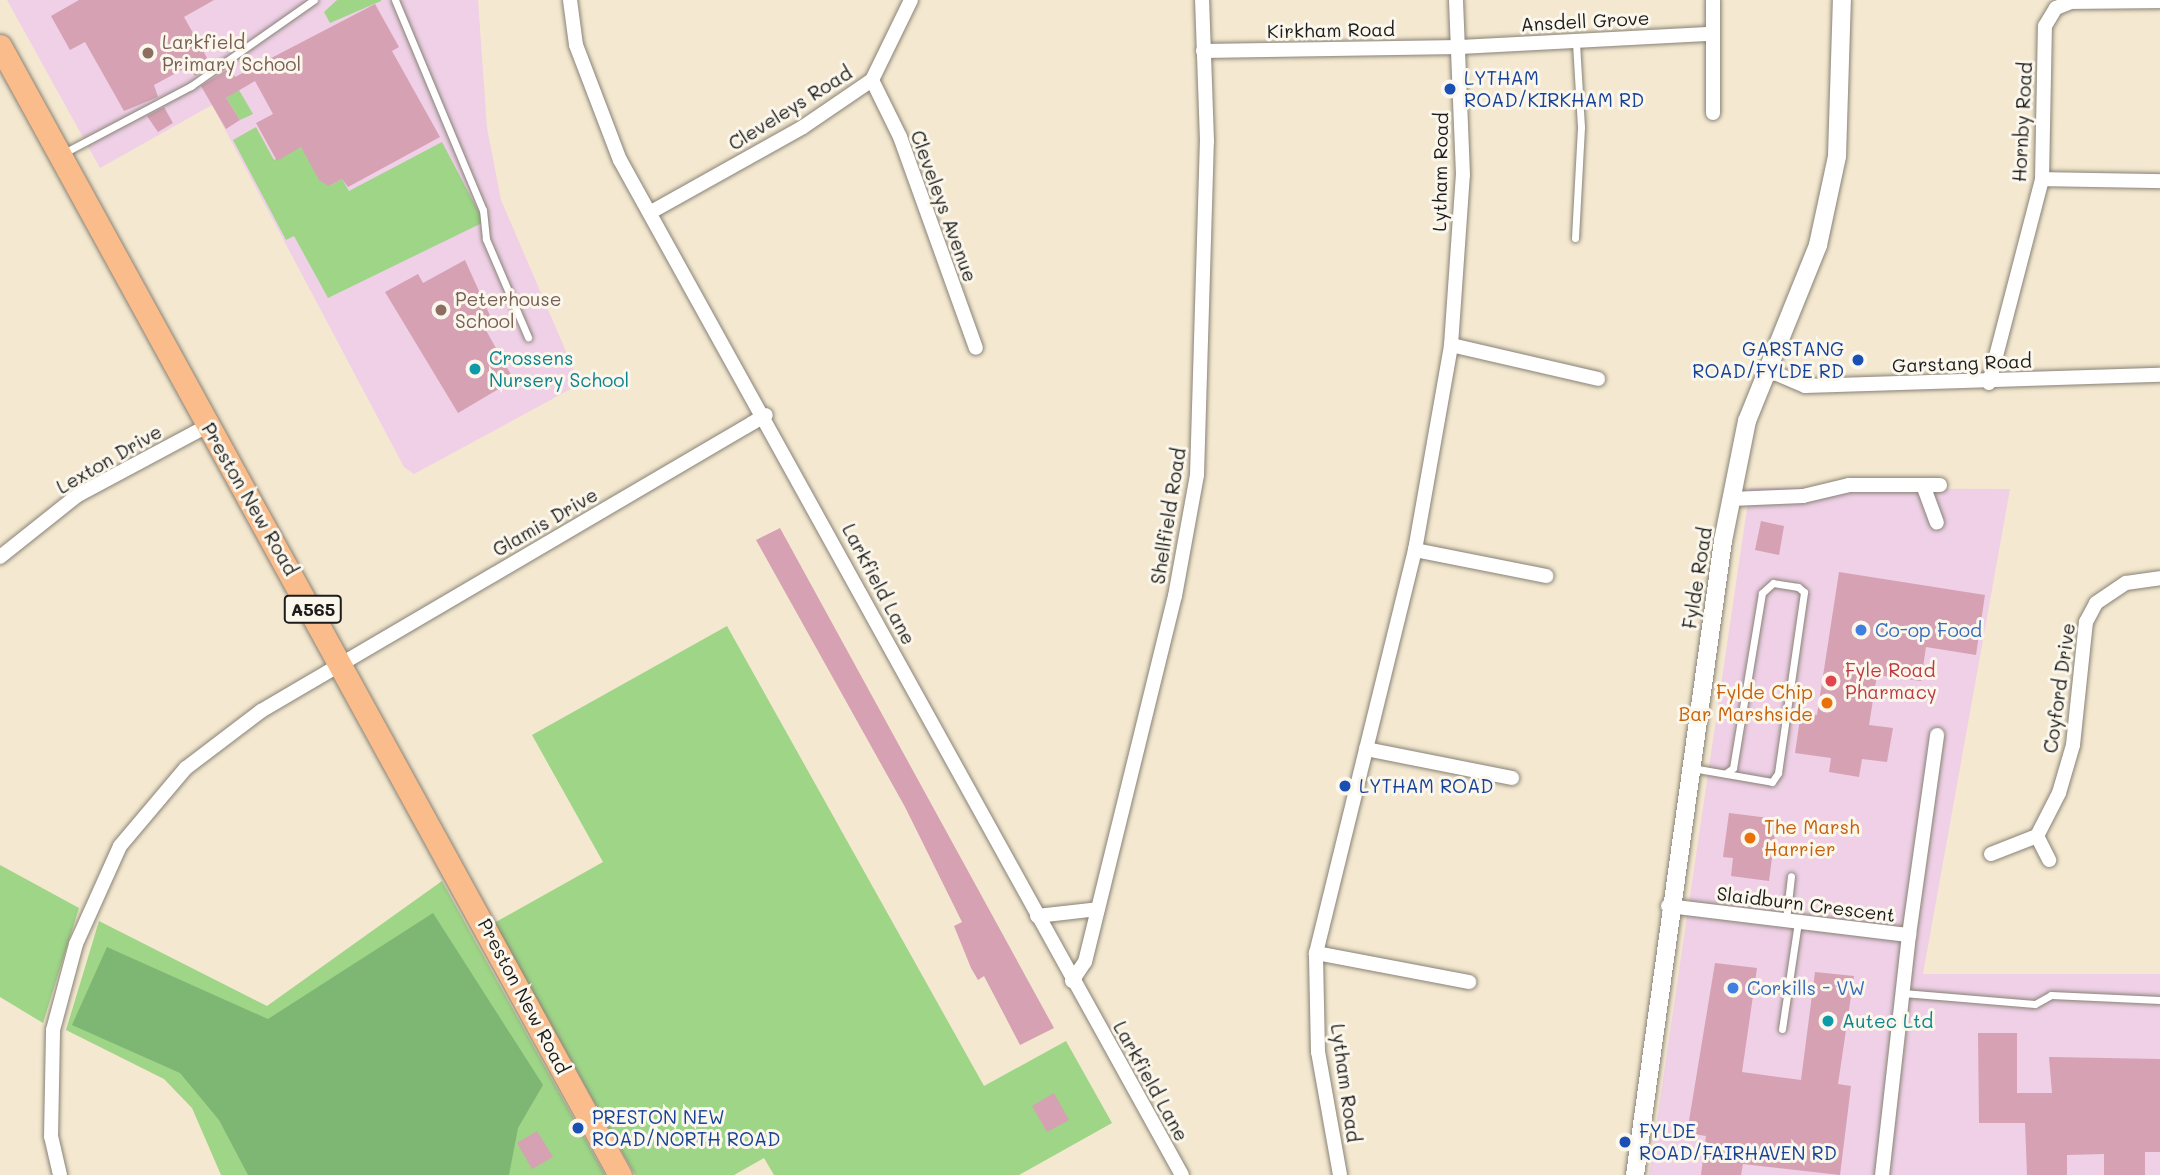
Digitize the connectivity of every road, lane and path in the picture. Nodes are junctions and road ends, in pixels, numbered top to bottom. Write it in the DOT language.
graph roads {
  1 [pos="314,0"];
  2 [pos="395,0"];
  3 [pos="570,0"];
  4 [pos="912,0"];
  5 [pos="1202,0"];
  6 [pos="1456,0"];
  7 [pos="1713,0"];
  8 [pos="1842,0"];
  9 [pos="2160,1"];
  10 [pos="1711,34"];
  11 [pos="1576,41"];
  12 [pos="0,46"];
  13 [pos="1460,47"];
  14 [pos="1203,51"];
  15 [pos="872,79"];
  16 [pos="1713,113"];
  17 [pos="61,154"];
  18 [pos="2042,179"];
  19 [pos="2160,181"];
  20 [pos="651,212"];
  21 [pos="1575,238"];
  22 [pos="528,337"];
  23 [pos="1451,345"];
  24 [pos="976,348"];
  25 [pos="1768,370"];
  26 [pos="2160,375"];
  27 [pos="1598,379"];
  28 [pos="1989,383"];
  29 [pos="766,415"];
  30 [pos="207,426"];
  31 [pos="1923,485"];
  32 [pos="1940,485"];
  33 [pos="1731,499"];
  34 [pos="1937,523"];
  35 [pos="1415,550"];
  36 [pos="0,556"];
  37 [pos="1546,576"];
  38 [pos="2160,578"];
  39 [pos="344,662"];
  40 [pos="1937,735"];
  41 [pos="1366,749"];
  42 [pos="1688,767"];
  43 [pos="1726,773"];
  44 [pos="1512,778"];
  45 [pos="2037,836"];
  46 [pos="1990,854"];
  47 [pos="2049,860"];
  48 [pos="1791,876"];
  49 [pos="1668,906"];
  50 [pos="1098,909"];
  51 [pos="1037,916"];
  52 [pos="1792,921"];
  53 [pos="1909,935"];
  54 [pos="1316,953"];
  55 [pos="1072,981"];
  56 [pos="1469,982"];
  57 [pos="1902,993"];
  58 [pos="2160,1000"];
  59 [pos="1782,1029"];
  60 [pos="60,1175"];
  61 [pos="620,1175"];
  62 [pos="1182,1175"];
  63 [pos="1340,1175"];
  64 [pos="1635,1175"];
  65 [pos="1882,1175"];
  1 -- 17 [label="lane"];
  2 -- 22 [label="lane"];
  3 -- 20 [label="street, Larkfield Lane"];
  4 -- 15 [label="street, Cleveleys Road"];
  5 -- 14 [label="street, Shellfield Road"];
  6 -- 13 [label="street, Lytham Road"];
  7 -- 10 [label="street"];
  8 -- 25 [label="street, Fylde Road"];
  9 -- 18 [label="street, Hornby Road"];
  10 -- 11 [label="street, Ansdell Grove"];
  10 -- 16 [label="street"];
  11 -- 13 [label="street, Ansdell Grove"];
  11 -- 21 [label="lane"];
  12 -- 17 [label="highway, Preston New Road / A565"];
  13 -- 14 [label="street, Kirkham Road"];
  13 -- 23 [label="street, Lytham Road"];
  14 -- 50 [label="street, Shellfield Road"];
  15 -- 20 [label="street, Cleveleys Road"];
  15 -- 24 [label="street, Cleveleys Avenue"];
  17 -- 30 [label="highway, Preston New Road / A565"];
  18 -- 19 [label="street"];
  18 -- 28 [label="street, Hornby Road"];
  20 -- 29 [label="street, Larkfield Lane"];
  23 -- 27 [label="street"];
  23 -- 35 [label="street, Lytham Road"];
  25 -- 28 [label="street, Garstang Road"];
  25 -- 33 [label="street, Fylde Road"];
  26 -- 28 [label="street, Garstang Road"];
  29 -- 39 [label="street, Glamis Drive"];
  29 -- 51 [label="street, Larkfield Lane"];
  30 -- 36 [label="street, Lexton Drive"];
  30 -- 39 [label="highway, Preston New Road / A565"];
  31 -- 32 [label="street"];
  31 -- 33 [label="street"];
  31 -- 34 [label="street"];
  33 -- 42 [label="street, Fylde Road"];
  35 -- 37 [label="street"];
  35 -- 41 [label="street, Lytham Road"];
  38 -- 45 [label="street, Coyford Drive"];
  39 -- 60 [label="street, Glamis Drive"];
  39 -- 61 [label="highway, Preston New Road / A565"];
  40 -- 53 [label="street"];
  41 -- 44 [label="street"];
  41 -- 54 [label="street, Lytham Road"];
  42 -- 43 [label="lane"];
  42 -- 49 [label="street, Fylde Road"];
  43 -- 43 [label="lane"];
  45 -- 46 [label="street"];
  45 -- 47 [label="street"];
  48 -- 52 [label="lane"];
  49 -- 52 [label="street, Slaidburn Crescent"];
  49 -- 64 [label="street, Fylde Road"];
  50 -- 51 [label="street"];
  50 -- 55 [label="street, Shellfield Road"];
  51 -- 55 [label="street, Larkfield Lane"];
  52 -- 53 [label="street, Slaidburn Crescent"];
  52 -- 59 [label="lane"];
  53 -- 57 [label="street, Slaidburn Crescent"];
  54 -- 56 [label="street"];
  54 -- 63 [label="street, Lytham Road"];
  55 -- 62 [label="street, Larkfield Lane"];
  57 -- 58 [label="lane"];
  57 -- 65 [label="street, Slaidburn Crescent"];
}
